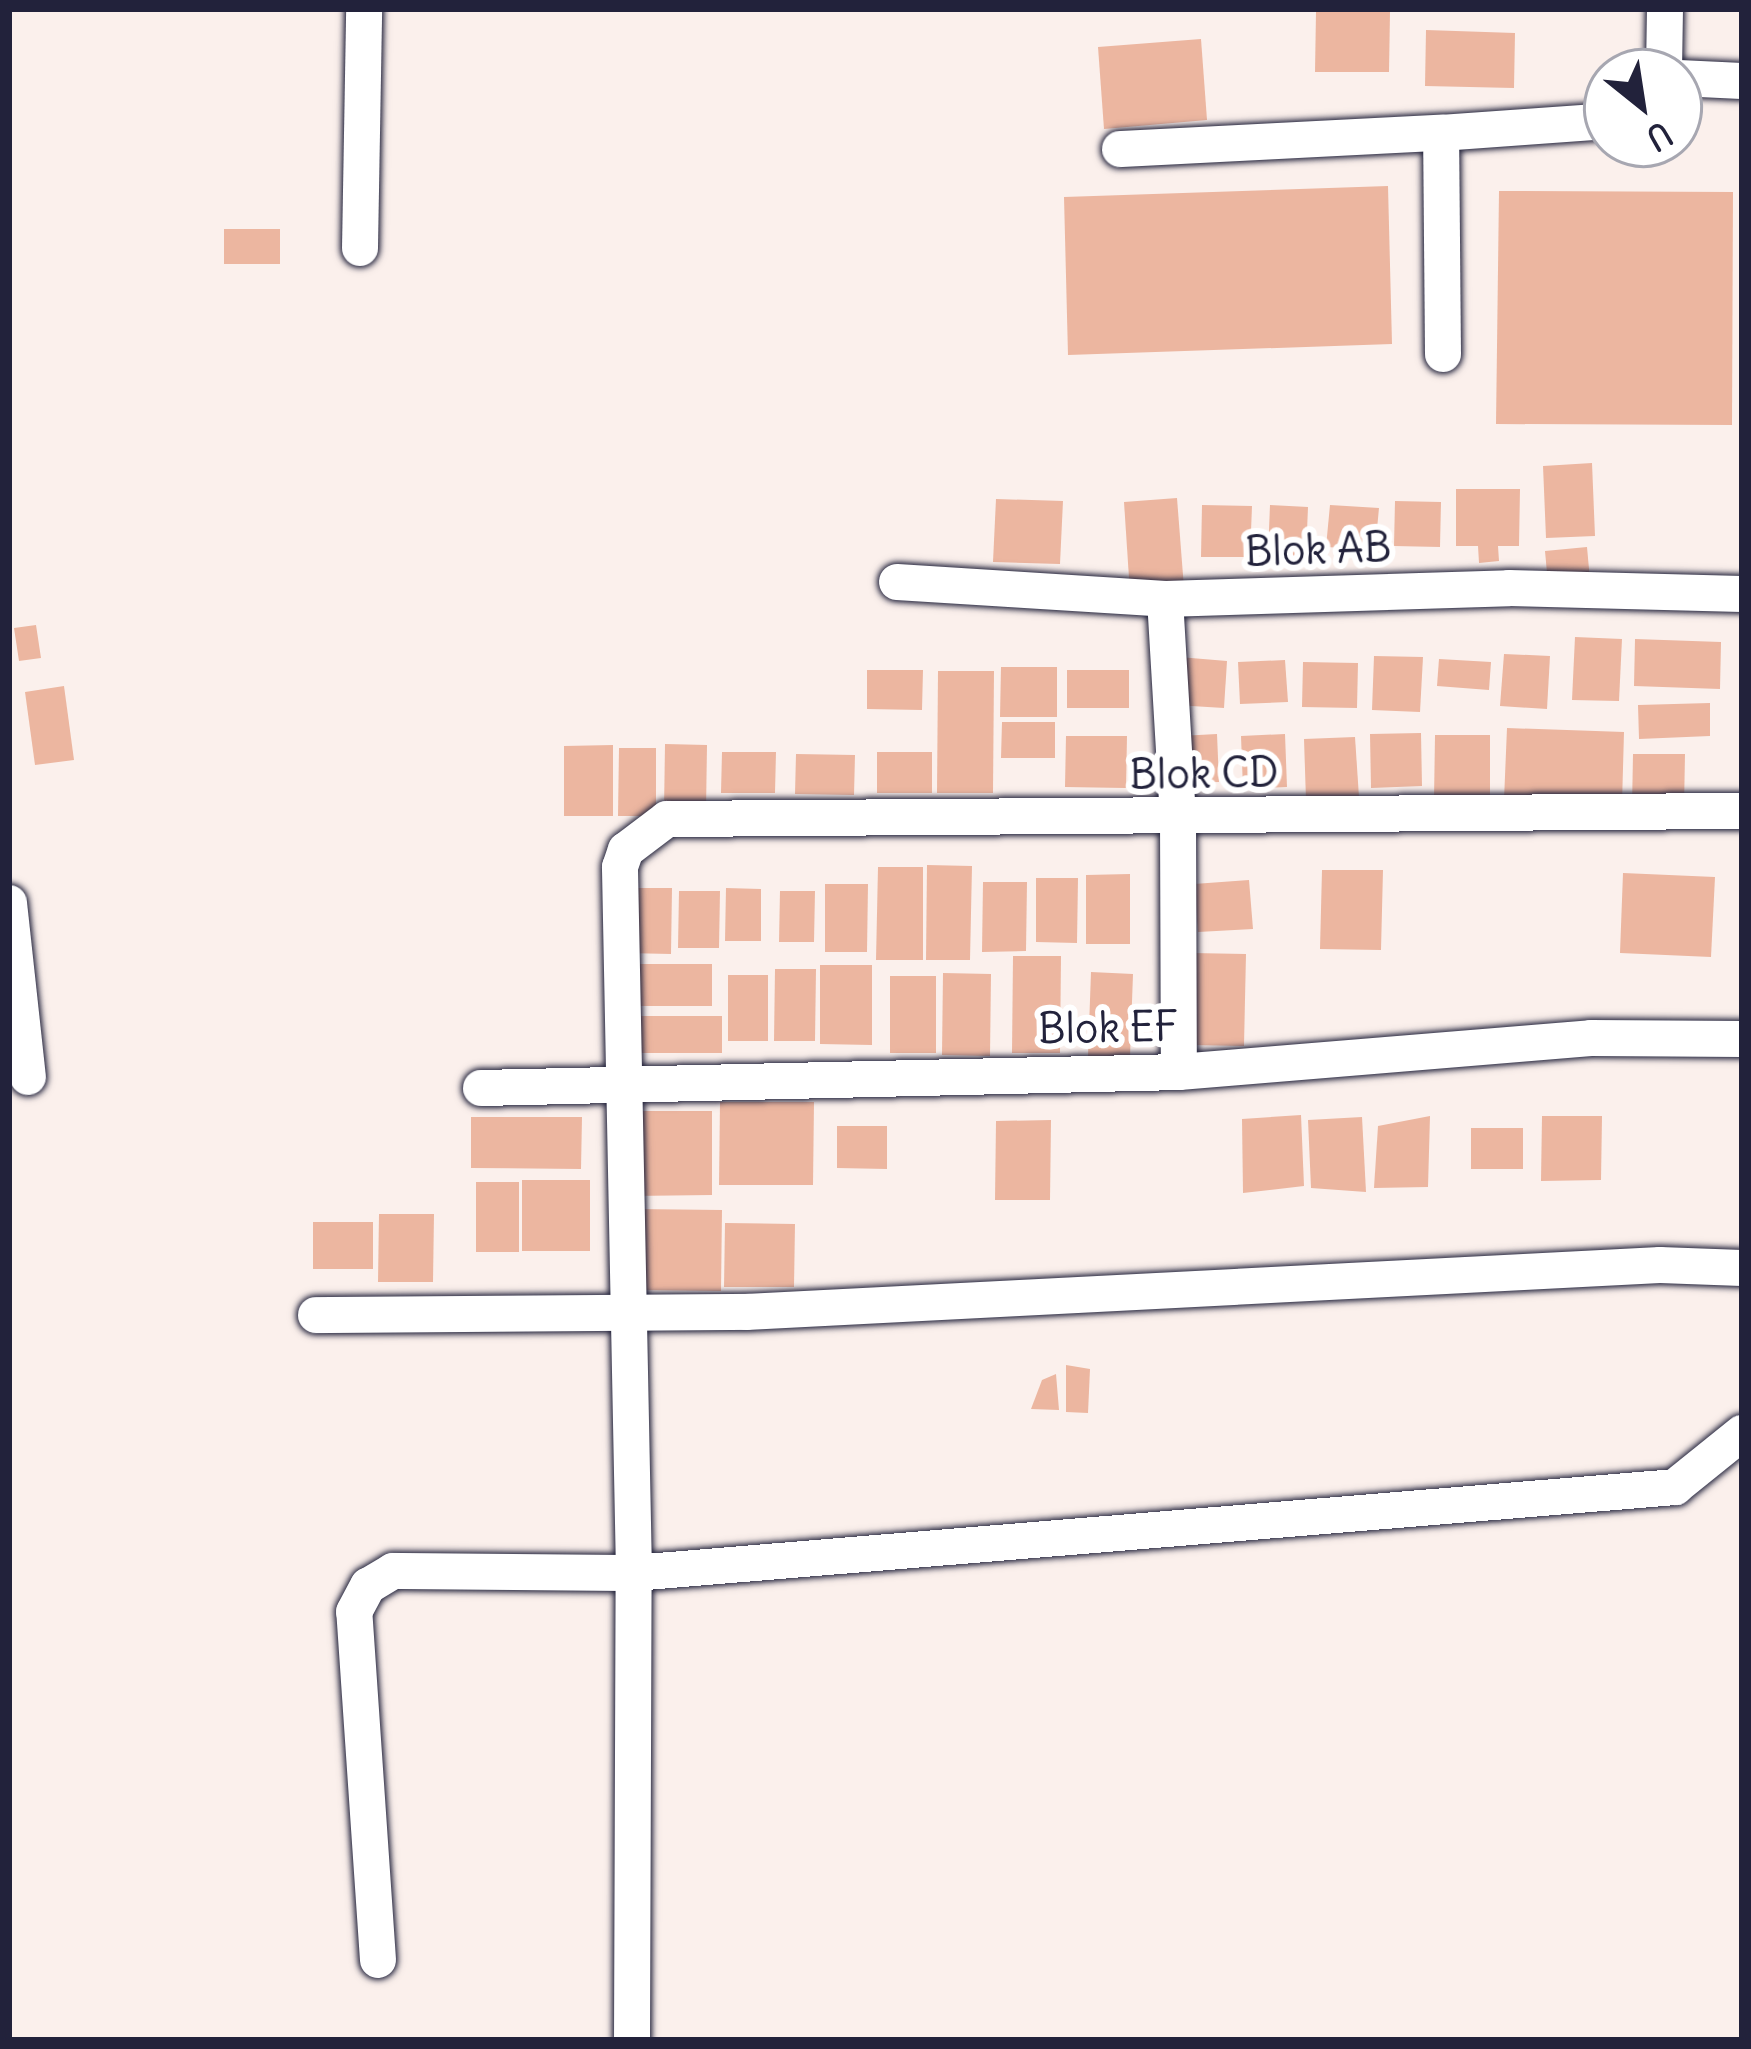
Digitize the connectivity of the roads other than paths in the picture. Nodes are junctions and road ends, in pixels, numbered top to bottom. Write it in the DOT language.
graph roads {
  1 [pos="364,9"];
  2 [pos="1665,9"];
  3 [pos="1664,48"];
  4 [pos="1703,79"];
  5 [pos="1742,81"];
  6 [pos="1583,124"];
  7 [pos="1441,133"];
  8 [pos="1120,148"];
  9 [pos="360,248"];
  10 [pos="1443,354"];
  11 [pos="897,582"];
  12 [pos="1742,594"];
  13 [pos="1165,598"];
  14 [pos="1742,811"];
  15 [pos="1178,819"];
  16 [pos="9,903"];
  17 [pos="1742,1039"];
  18 [pos="1179,1072"];
  19 [pos="28,1078"];
  20 [pos="626,1080"];
  21 [pos="482,1088"];
  22 [pos="1742,1268"];
  23 [pos="626,1312"];
  24 [pos="316,1315"];
  25 [pos="1742,1433"];
  26 [pos="634,1573"];
  27 [pos="378,1960"];
  28 [pos="632,2040"];
  1 -- 9 [label="street"];
  2 -- 3 [label="street"];
  4 -- 5 [label="street"];
  6 -- 7 [label="street"];
  7 -- 8 [label="street"];
  7 -- 10 [label="street"];
  11 -- 13 [label="street, Blok AB"];
  12 -- 13 [label="street, Blok AB"];
  13 -- 15 [label="street"];
  14 -- 15 [label="street, Blok CD"];
  15 -- 18 [label="street"];
  15 -- 20 [label="street, Blok CD"];
  16 -- 19 [label="street"];
  17 -- 18 [label="street, Blok EF"];
  18 -- 20 [label="street, Blok EF"];
  20 -- 21 [label="street, Blok EF"];
  20 -- 23 [label="street"];
  22 -- 23 [label="street"];
  23 -- 24 [label="street"];
  23 -- 26 [label="street"];
  25 -- 26 [label="street"];
  26 -- 27 [label="street"];
  26 -- 28 [label="street"];
}
